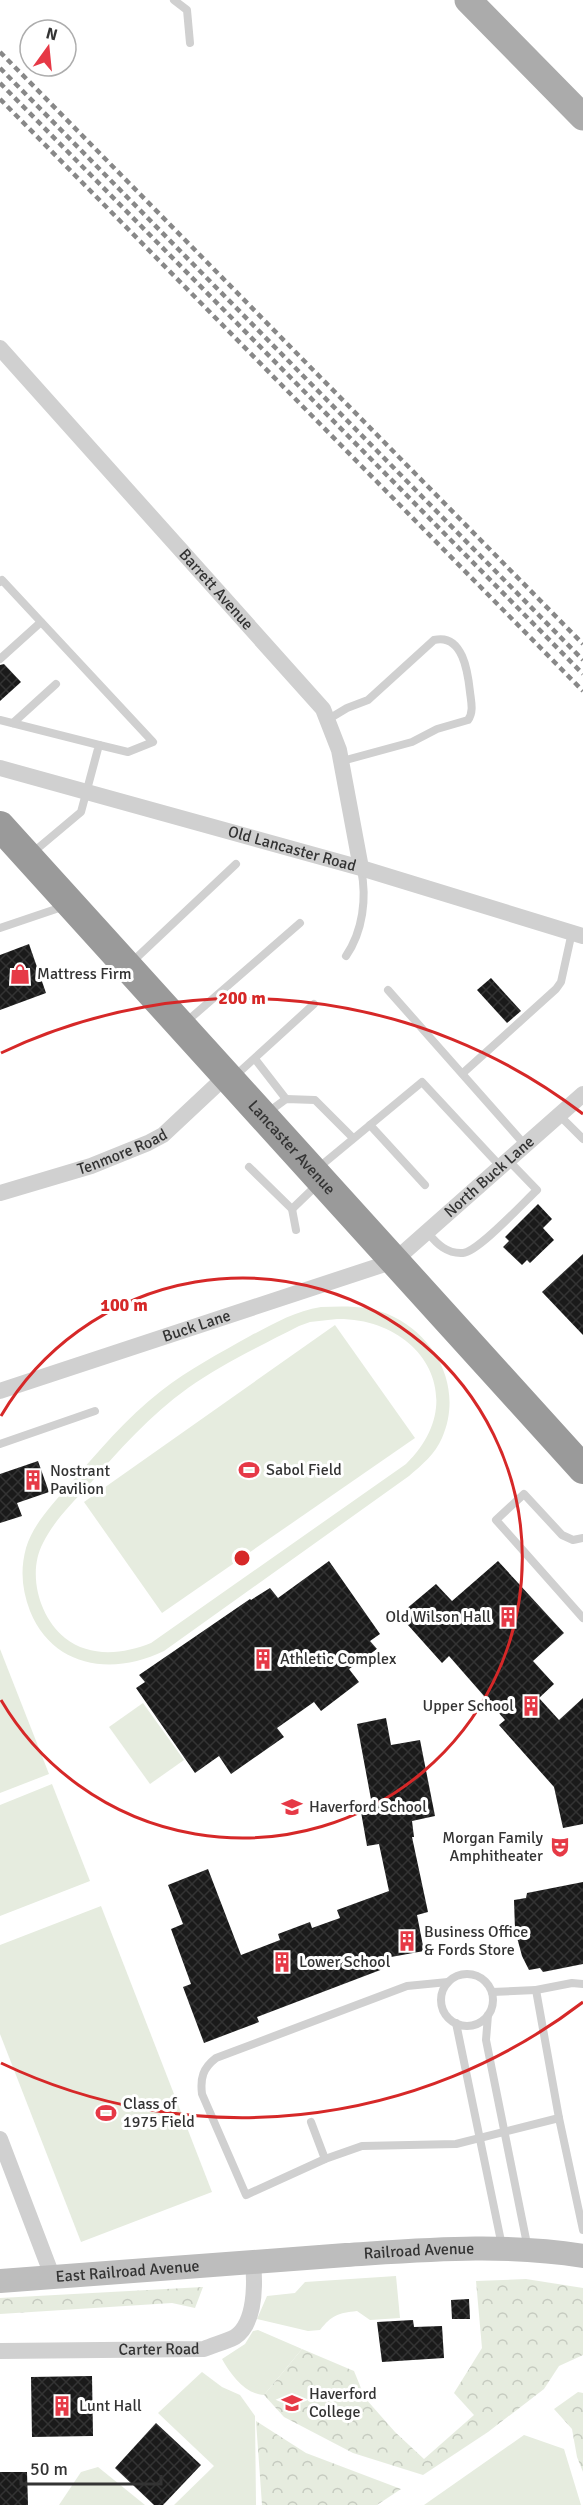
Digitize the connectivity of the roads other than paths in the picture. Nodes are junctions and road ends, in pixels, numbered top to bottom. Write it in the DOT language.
graph roads {
  1 [pos="174,0"];
  2 [pos="468,0"];
  3 [pos="190,43"];
  4 [pos="583,117"];
  5 [pos="0,348"];
  6 [pos="1,581"];
  7 [pos="41,622"];
  8 [pos="0,659"];
  9 [pos="56,684"];
  10 [pos="0,720"];
  11 [pos="327,720"];
  12 [pos="13,723"];
  13 [pos="99,745"];
  14 [pos="342,761"];
  15 [pos="0,768"];
  16 [pos="86,792"];
  17 [pos="0,826"];
  18 [pos="28,857"];
  19 [pos="236,864"];
  20 [pos="361,868"];
  21 [pos="71,904"];
  22 [pos="300,923"];
  23 [pos="0,928"];
  24 [pos="577,934"];
  25 [pos="346,957"];
  26 [pos="127,966"];
  27 [pos="388,990"];
  28 [pos="314,1004"];
  29 [pos="181,1027"];
  30 [pos="255,1059"];
  31 [pos="463,1073"];
  32 [pos="228,1078"];
  33 [pos="583,1094"];
  34 [pos="274,1107"];
  35 [pos="559,1115"];
  36 [pos="370,1125"];
  37 [pos="353,1138"];
  38 [pos="583,1139"];
  39 [pos="525,1145"];
  40 [pos="505,1164"];
  41 [pos="249,1167"];
  42 [pos="317,1176"];
  43 [pos="425,1185"];
  44 [pos="0,1193"];
  45 [pos="292,1209"];
  46 [pos="296,1230"];
  47 [pos="428,1233"];
  48 [pos="394,1261"];
  49 [pos="0,1391"];
  50 [pos="94,1411"];
  51 [pos="0,1444"];
  52 [pos="583,1469"];
  53 [pos="583,1538"];
  54 [pos="583,1618"];
  55 [pos="448,1982"];
  56 [pos="583,1984"];
  57 [pos="536,1990"];
  58 [pos="492,1992"];
  59 [pos="488,2015"];
  60 [pos="456,2024"];
  61 [pos="559,2118"];
  62 [pos="311,2122"];
  63 [pos="505,2133"];
  64 [pos="481,2138"];
  65 [pos="0,2139"];
  66 [pos="325,2159"];
  67 [pos="580,2204"];
  68 [pos="583,2230"];
  69 [pos="503,2248"];
  70 [pos="528,2249"];
  71 [pos="583,2254"];
  72 [pos="253,2261"];
  73 [pos="53,2278"];
  74 [pos="0,2281"];
  75 [pos="0,2351"];
  1 -- 3 [label="lane"];
  2 -- 4 [label="main road"];
  5 -- 11 [label="street, Barrett Avenue"];
  6 -- 7 [label="lane"];
  7 -- 8 [label="lane"];
  7 -- 13 [label="lane"];
  9 -- 12 [label="lane"];
  10 -- 12 [label="lane"];
  11 -- 14 [label="street, Barrett Avenue"];
  11 -- 14 [label="lane"];
  12 -- 13 [label="lane"];
  13 -- 16 [label="lane"];
  14 -- 20 [label="street, Barrett Avenue"];
  15 -- 16 [label="street, Old Lancaster Road"];
  16 -- 18 [label="lane"];
  16 -- 20 [label="street, Old Lancaster Road"];
  17 -- 18 [label="highway, Lancaster Avenue"];
  18 -- 21 [label="highway, Lancaster Avenue"];
  19 -- 26 [label="lane"];
  20 -- 24 [label="street, Old Lancaster Road"];
  20 -- 25 [label="lane"];
  21 -- 23 [label="lane"];
  21 -- 26 [label="highway, Lancaster Avenue"];
  22 -- 29 [label="lane"];
  24 -- 31 [label="lane"];
  26 -- 29 [label="highway, Lancaster Avenue"];
  27 -- 31 [label="lane"];
  28 -- 30 [label="lane"];
  29 -- 32 [label="highway, Lancaster Avenue"];
  30 -- 32 [label="lane"];
  30 -- 34 [label="lane"];
  31 -- 39 [label="lane"];
  32 -- 34 [label="highway, Lancaster Avenue"];
  32 -- 44 [label="street, Tenmore Road"];
  33 -- 35 [label="street, North Buck Lane"];
  34 -- 37 [label="lane"];
  34 -- 42 [label="highway, Lancaster Avenue"];
  35 -- 38 [label="lane"];
  35 -- 39 [label="street, North Buck Lane"];
  36 -- 37 [label="lane"];
  36 -- 40 [label="lane"];
  36 -- 43 [label="lane"];
  37 -- 42 [label="lane"];
  39 -- 40 [label="street, North Buck Lane"];
  40 -- 47 [label="street, North Buck Lane"];
  40 -- 47 [label="lane"];
  41 -- 45 [label="lane"];
  42 -- 45 [label="lane"];
  42 -- 48 [label="highway, Lancaster Avenue"];
  45 -- 46 [label="lane"];
  47 -- 48 [label="street, North Buck Lane"];
  48 -- 49 [label="street, Buck Lane"];
  48 -- 52 [label="highway, Lancaster Avenue"];
  50 -- 51 [label="lane"];
  53 -- 54 [label="lane"];
  55 -- 58 [label="lane"];
  55 -- 60 [label="lane"];
  55 -- 66 [label="lane"];
  56 -- 57 [label="lane"];
  57 -- 58 [label="lane"];
  57 -- 61 [label="lane"];
  58 -- 59 [label="lane"];
  59 -- 60 [label="lane"];
  59 -- 63 [label="lane"];
  60 -- 64 [label="lane"];
  61 -- 63 [label="lane"];
  61 -- 67 [label="lane"];
  62 -- 66 [label="lane"];
  63 -- 64 [label="lane"];
  63 -- 70 [label="lane"];
  64 -- 66 [label="lane"];
  64 -- 69 [label="lane"];
  65 -- 73 [label="street"];
  67 -- 68 [label="lane"];
  69 -- 70 [label="street, Railroad Avenue"];
  69 -- 72 [label="street, Railroad Avenue"];
  70 -- 71 [label="street, Railroad Avenue"];
  72 -- 73 [label="street, East Railroad Avenue"];
  72 -- 75 [label="street, Carter Road"];
  73 -- 74 [label="street, East Railroad Avenue"];
}
